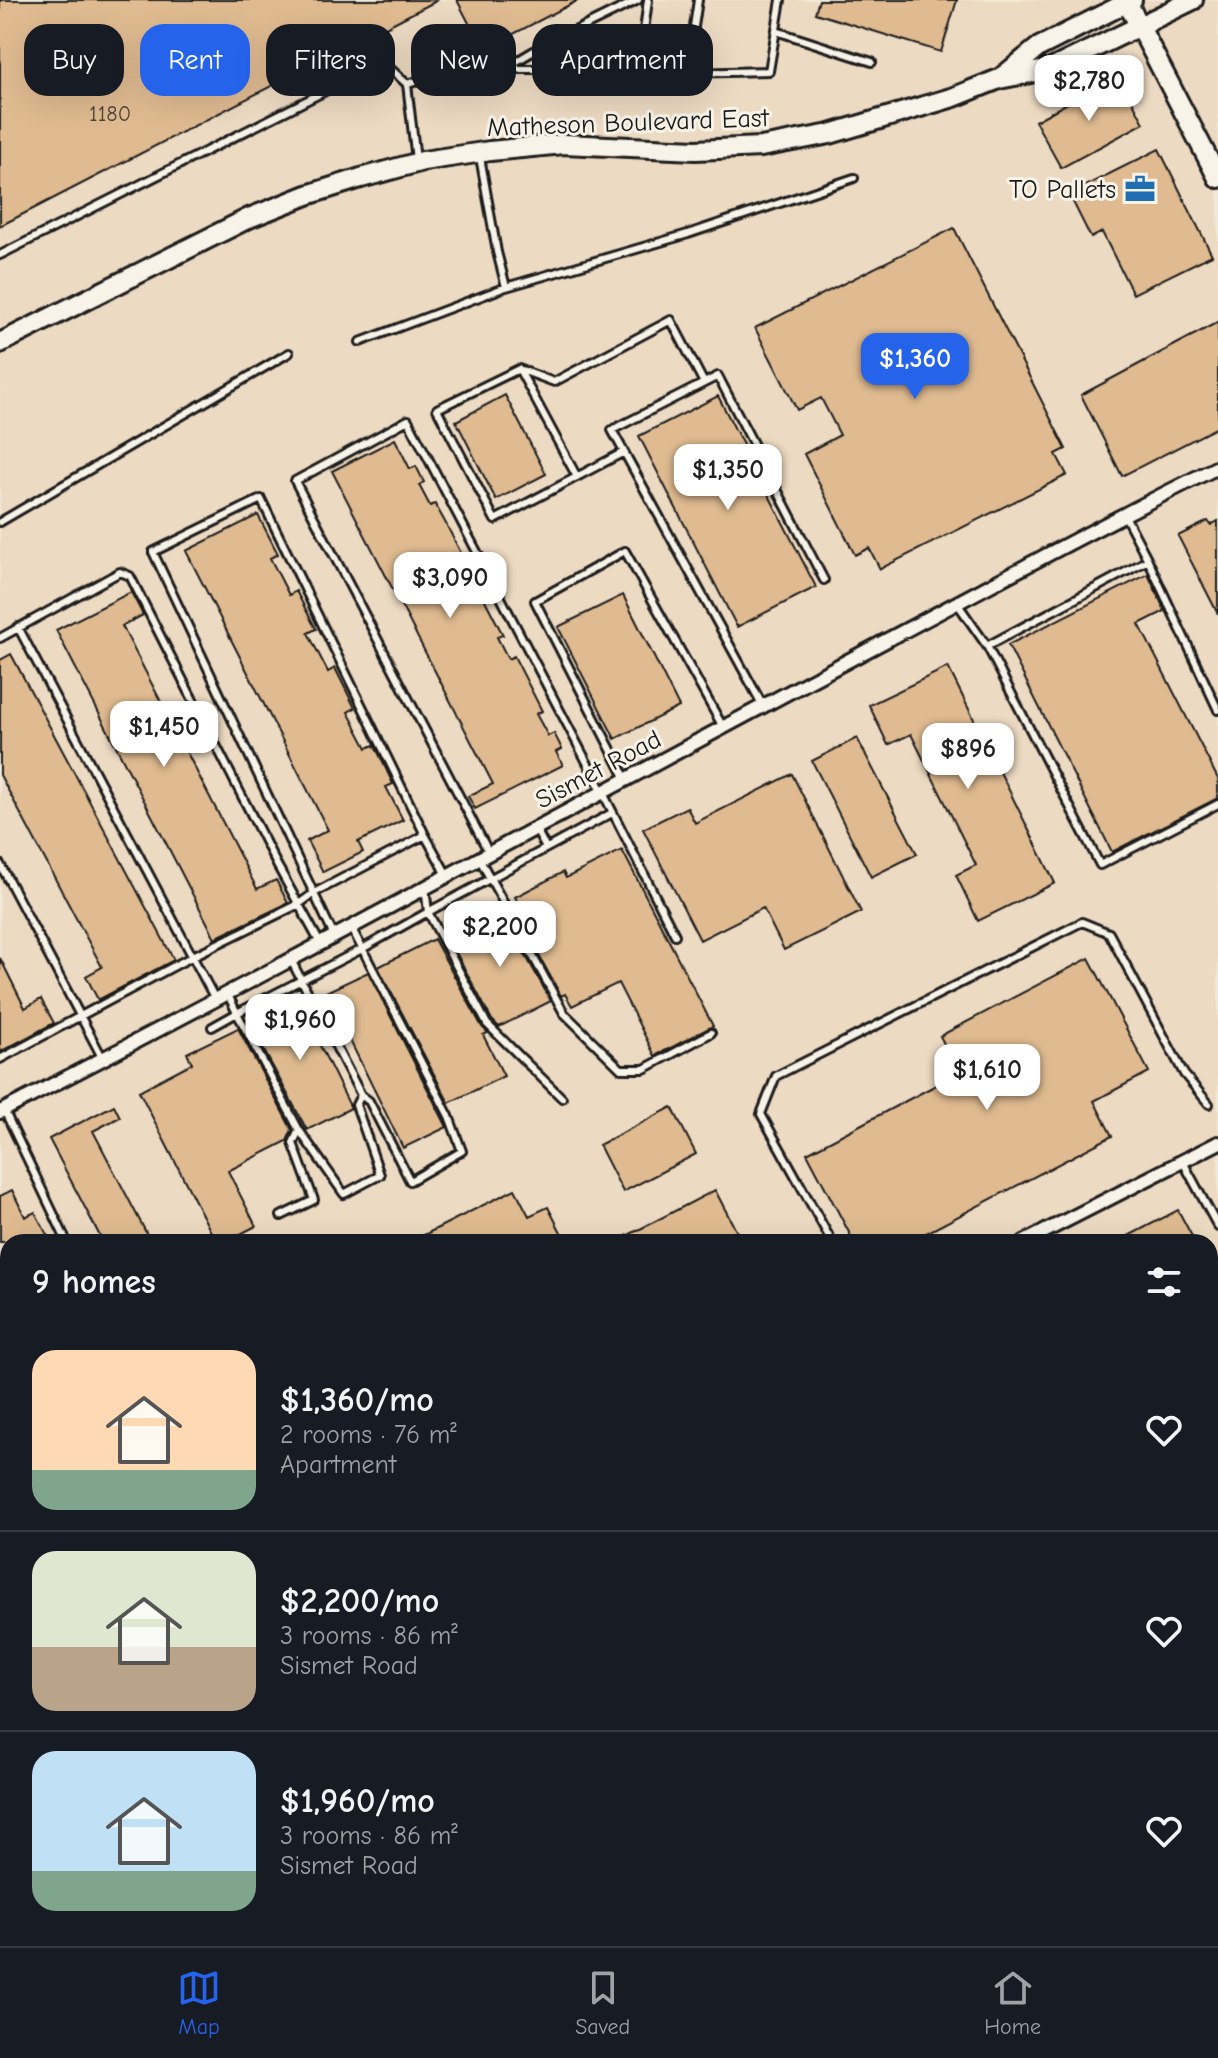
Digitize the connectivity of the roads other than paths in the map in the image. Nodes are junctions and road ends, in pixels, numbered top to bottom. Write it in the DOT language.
graph roads {
  1 [pos="638,0"];
  2 [pos="648,0"];
  3 [pos="698,0"];
  4 [pos="781,0"];
  5 [pos="1193,0"];
  6 [pos="1128,1"];
  7 [pos="1140,26"];
  8 [pos="776,31"];
  9 [pos="516,62"];
  10 [pos="872,62"];
  11 [pos="516,69"];
  12 [pos="999,79"];
  13 [pos="411,83"];
  14 [pos="407,84"];
  15 [pos="479,152"];
  16 [pos="416,163"];
  17 [pos="854,178"];
  18 [pos="1218,178"];
  19 [pos="0,255"];
  20 [pos="506,287"];
  21 [pos="360,342"];
  22 [pos="0,343"];
  23 [pos="289,353"];
  24 [pos="519,369"];
  25 [pos="704,383"];
  26 [pos="624,452"];
  27 [pos="1218,467"];
  28 [pos="577,477"];
  29 [pos="1124,514"];
  30 [pos="0,522"];
  31 [pos="1148,560"];
  32 [pos="824,580"];
  33 [pos="957,603"];
  34 [pos="18,627"];
  35 [pos="0,638"];
  36 [pos="987,646"];
  37 [pos="763,706"];
  38 [pos="1218,710"];
  39 [pos="723,727"];
  40 [pos="626,779"];
  41 [pos="602,791"];
  42 [pos="1218,804"];
  43 [pos="612,813"];
  44 [pos="535,828"];
  45 [pos="425,835"];
  46 [pos="546,848"];
  47 [pos="484,856"];
  48 [pos="0,864"];
  49 [pos="447,875"];
  50 [pos="490,879"];
  51 [pos="425,887"];
  52 [pos="314,893"];
  53 [pos="299,904"];
  54 [pos="428,912"];
  55 [pos="351,927"];
  56 [pos="675,935"];
  57 [pos="334,936"];
  58 [pos="321,944"];
  59 [pos="362,949"];
  60 [pos="193,956"];
  61 [pos="291,960"];
  62 [pos="301,979"];
  63 [pos="222,997"];
  64 [pos="237,1013"];
  65 [pos="81,1017"];
  66 [pos="212,1027"];
  67 [pos="711,1033"];
  68 [pos="0,1059"];
  69 [pos="103,1059"];
  70 [pos="361,1095"];
  71 [pos="562,1098"];
  72 [pos="1209,1104"];
  73 [pos="2,1111"];
  74 [pos="299,1130"];
  75 [pos="1218,1143"];
  76 [pos="1182,1160"];
  77 [pos="281,1216"];
  78 [pos="1218,1227"];
  79 [pos="63,1234"];
  80 [pos="828,1234"];
  81 [pos="1041,1234"];
  1 -- 9 [label="lane"];
  2 -- 11 [label="lane"];
  3 -- 8 [label="lane"];
  4 -- 8 [label="lane"];
  5 -- 7 [label="street, Matheson Boulevard East"];
  6 -- 7 [label="street"];
  6 -- 12 [label="street, Matheson Boulevard East"];
  7 -- 12 [label="street, Matheson Boulevard East"];
  7 -- 18 [label="street"];
  8 -- 10 [label="lane"];
  12 -- 15 [label="street, Matheson Boulevard East"];
  13 -- 14 [label="lane"];
  14 -- 16 [label="lane"];
  14 -- 19 [label="lane"];
  15 -- 16 [label="street, Matheson Boulevard East"];
  15 -- 20 [label="lane"];
  16 -- 22 [label="street, Matheson Boulevard East"];
  17 -- 20 [label="lane"];
  20 -- 21 [label="lane"];
  23 -- 30 [label="lane"];
  24 -- 25 [label="lane"];
  24 -- 28 [label="lane"];
  24 -- 28 [label="lane"];
  25 -- 26 [label="lane"];
  25 -- 32 [label="lane"];
  26 -- 28 [label="lane"];
  26 -- 37 [label="lane"];
  27 -- 29 [label="street, Sismet Road"];
  29 -- 31 [label="lane"];
  29 -- 33 [label="street, Sismet Road"];
  31 -- 36 [label="lane"];
  31 -- 38 [label="lane"];
  33 -- 36 [label="lane"];
  33 -- 37 [label="street, Sismet Road"];
  34 -- 35 [label="lane"];
  34 -- 53 [label="lane"];
  34 -- 60 [label="lane"];
  36 -- 42 [label="lane"];
  37 -- 39 [label="street, Sismet Road"];
  39 -- 40 [label="street, Sismet Road"];
  39 -- 40 [label="lane"];
  40 -- 41 [label="street, Sismet Road"];
  41 -- 43 [label="lane"];
  41 -- 44 [label="street, Sismet Road"];
  41 -- 47 [label="lane"];
  43 -- 46 [label="lane"];
  43 -- 56 [label="lane"];
  44 -- 46 [label="lane"];
  44 -- 47 [label="street, Sismet Road"];
  45 -- 49 [label="lane"];
  45 -- 52 [label="lane"];
  45 -- 52 [label="lane"];
  46 -- 50 [label="lane"];
  47 -- 49 [label="street, Sismet Road"];
  47 -- 50 [label="lane"];
  48 -- 65 [label="lane"];
  49 -- 51 [label="street, Sismet Road"];
  50 -- 54 [label="lane"];
  50 -- 67 [label="lane"];
  51 -- 54 [label="lane"];
  51 -- 55 [label="street, Sismet Road"];
  52 -- 53 [label="lane"];
  52 -- 57 [label="lane"];
  53 -- 58 [label="lane"];
  53 -- 60 [label="lane"];
  54 -- 59 [label="lane"];
  54 -- 71 [label="lane"];
  55 -- 57 [label="street, Sismet Road"];
  55 -- 59 [label="lane"];
  57 -- 58 [label="street, Sismet Road"];
  58 -- 61 [label="street, Sismet Road"];
  59 -- 62 [label="lane"];
  59 -- 70 [label="lane"];
  60 -- 63 [label="lane"];
  60 -- 65 [label="lane"];
  61 -- 62 [label="lane"];
  61 -- 63 [label="street, Sismet Road"];
  62 -- 64 [label="lane"];
  62 -- 70 [label="lane"];
  63 -- 64 [label="lane"];
  63 -- 69 [label="street, Sismet Road"];
  64 -- 66 [label="lane"];
  64 -- 74 [label="lane"];
  65 -- 68 [label="lane"];
  65 -- 69 [label="lane"];
  69 -- 73 [label="street, Sismet Road"];
  70 -- 74 [label="lane"];
  72 -- 80 [label="lane"];
  73 -- 79 [label="lane"];
  74 -- 77 [label="lane"];
  75 -- 76 [label="street"];
  76 -- 78 [label="lane"];
  76 -- 81 [label="street"];
}
